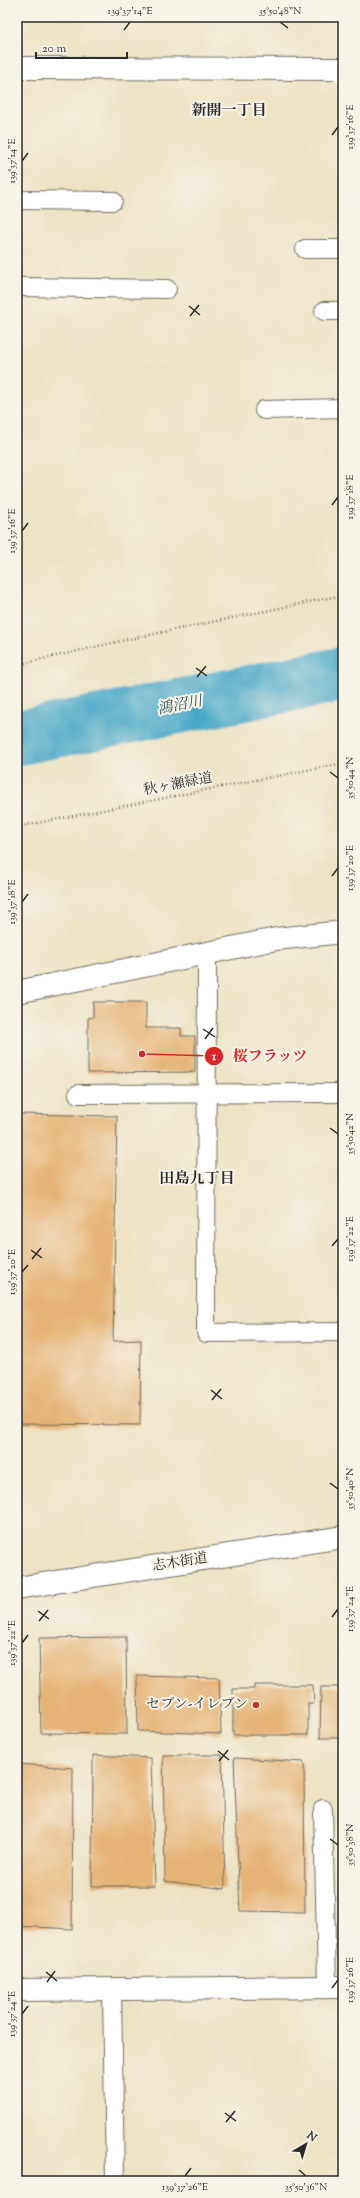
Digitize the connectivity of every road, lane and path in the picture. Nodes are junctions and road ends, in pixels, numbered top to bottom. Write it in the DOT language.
graph roads {
  1 [pos="17,68"];
  2 [pos="343,69"];
  3 [pos="17,200"];
  4 [pos="113,201"];
  5 [pos="305,249"];
  6 [pos="343,250"];
  7 [pos="17,287"];
  8 [pos="167,289"];
  9 [pos="324,311"];
  10 [pos="343,311"];
  11 [pos="343,408"];
  12 [pos="264,410"];
  13 [pos="343,595"];
  14 [pos="17,665"];
  15 [pos="343,763"];
  16 [pos="17,827"];
  17 [pos="343,932"];
  18 [pos="207,952"];
  19 [pos="17,992"];
  20 [pos="343,1093"];
  21 [pos="78,1094"];
  22 [pos="207,1094"];
  23 [pos="343,1332"];
  24 [pos="343,1537"];
  25 [pos="17,1588"];
  26 [pos="323,1809"];
  27 [pos="335,1987"];
  28 [pos="112,1989"];
  29 [pos="17,1990"];
  30 [pos="115,2181"];
  1 -- 2 [label="street"];
  3 -- 4 [label="lane"];
  5 -- 6 [label="lane"];
  7 -- 8 [label="lane"];
  9 -- 10 [label="lane"];
  11 -- 12 [label="lane"];
  13 -- 14 [label="path"];
  15 -- 16 [label="path, 秋ヶ瀬緑道"];
  17 -- 18 [label="street"];
  18 -- 19 [label="street"];
  18 -- 22 [label="lane"];
  20 -- 22 [label="lane"];
  21 -- 22 [label="lane"];
  22 -- 23 [label="lane"];
  24 -- 25 [label="street, 志木街道"];
  26 -- 27 [label="lane"];
  27 -- 28 [label="street"];
  28 -- 29 [label="street"];
  28 -- 30 [label="lane"];
}
